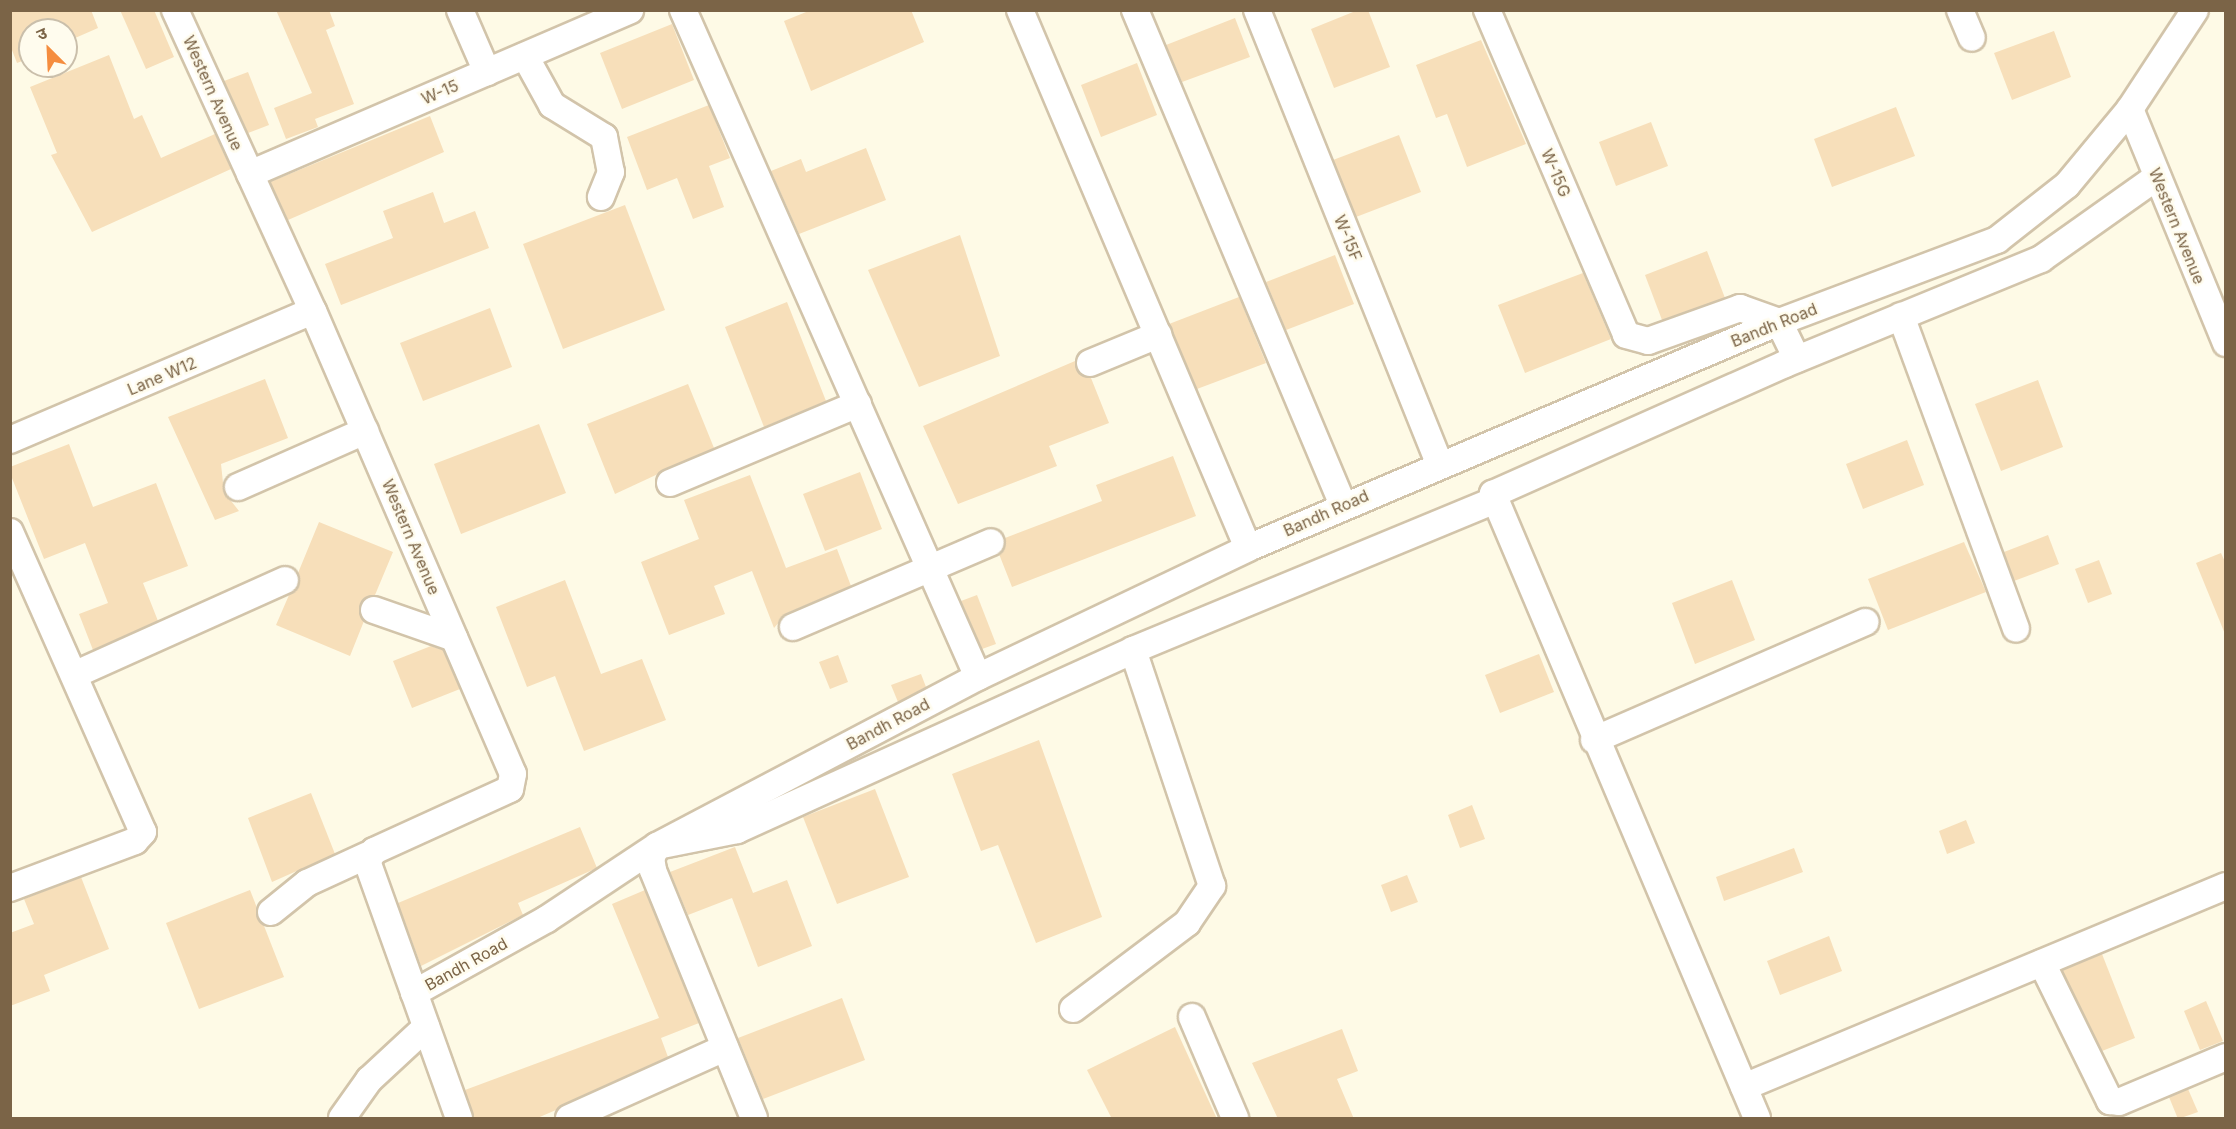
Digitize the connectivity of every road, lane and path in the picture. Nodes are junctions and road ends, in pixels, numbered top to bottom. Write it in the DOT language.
graph roads {
  1 [pos="460,10"];
  2 [pos="630,10"];
  3 [pos="683,10"];
  4 [pos="1020,10"];
  5 [pos="1135,10"];
  6 [pos="1257,10"];
  7 [pos="1487,10"];
  8 [pos="1960,10"];
  9 [pos="2195,10"];
  10 [pos="181,12"];
  11 [pos="1972,38"];
  12 [pos="525,56"];
  13 [pos="487,72"];
  14 [pos="2130,109"];
  15 [pos="250,174"];
  16 [pos="2157,177"];
  17 [pos="601,197"];
  18 [pos="313,310"];
  19 [pos="1900,316"];
  20 [pos="1779,322"];
  21 [pos="1158,335"];
  22 [pos="2226,343"];
  23 [pos="1797,359"];
  24 [pos="1090,363"];
  25 [pos="858,404"];
  26 [pos="365,431"];
  27 [pos="10,441"];
  28 [pos="1440,466"];
  29 [pos="670,483"];
  30 [pos="238,488"];
  31 [pos="1492,501"];
  32 [pos="1343,505"];
  33 [pos="10,532"];
  34 [pos="991,542"];
  35 [pos="1248,548"];
  36 [pos="932,568"];
  37 [pos="285,580"];
  38 [pos="374,610"];
  39 [pos="1865,622"];
  40 [pos="794,627"];
  41 [pos="2016,629"];
  42 [pos="454,638"];
  43 [pos="1133,650"];
  44 [pos="76,674"];
  45 [pos="978,677"];
  46 [pos="1594,740"];
  47 [pos="657,846"];
  48 [pos="368,855"];
  49 [pos="2226,886"];
  50 [pos="10,888"];
  51 [pos="271,912"];
  52 [pos="2043,963"];
  53 [pos="414,993"];
  54 [pos="1073,1010"];
  55 [pos="1192,1017"];
  56 [pos="426,1027"];
  57 [pos="725,1048"];
  58 [pos="2226,1057"];
  59 [pos="1744,1087"];
  60 [pos="342,1119"];
  61 [pos="459,1119"];
  62 [pos="569,1119"];
  63 [pos="754,1119"];
  64 [pos="1235,1119"];
  65 [pos="1757,1119"];
  1 -- 13 [label="street"];
  2 -- 12 [label="street, W-15"];
  3 -- 25 [label="street"];
  4 -- 21 [label="street"];
  5 -- 32 [label="street"];
  6 -- 28 [label="street, W-15F"];
  7 -- 20 [label="street, W-15G"];
  8 -- 11 [label="street"];
  9 -- 14 [label="street, Bandh Road"];
  10 -- 15 [label="street, Western Avenue"];
  12 -- 13 [label="street, W-15"];
  12 -- 17 [label="street"];
  13 -- 15 [label="street, W-15"];
  14 -- 16 [label="street, Western Avenue"];
  14 -- 20 [label="street, Bandh Road"];
  15 -- 18 [label="street, Western Avenue"];
  16 -- 19 [label="street"];
  16 -- 22 [label="street, Western Avenue"];
  18 -- 26 [label="street, Western Avenue"];
  18 -- 27 [label="street, Lane W12"];
  19 -- 23 [label="street"];
  19 -- 41 [label="street"];
  20 -- 23 [label="street"];
  20 -- 28 [label="street, Bandh Road"];
  21 -- 24 [label="street"];
  21 -- 35 [label="street"];
  23 -- 31 [label="street"];
  25 -- 29 [label="street"];
  25 -- 36 [label="street"];
  26 -- 30 [label="street"];
  26 -- 42 [label="street, Western Avenue"];
  28 -- 32 [label="street, Bandh Road"];
  31 -- 43 [label="street"];
  31 -- 46 [label="street"];
  32 -- 35 [label="street, Bandh Road"];
  33 -- 44 [label="street"];
  34 -- 36 [label="street"];
  35 -- 45 [label="street, Bandh Road"];
  36 -- 40 [label="street"];
  36 -- 45 [label="street"];
  37 -- 44 [label="street"];
  38 -- 42 [label="street"];
  39 -- 46 [label="street"];
  42 -- 48 [label="street, Western Avenue"];
  43 -- 47 [label="street"];
  43 -- 54 [label="street"];
  44 -- 50 [label="street"];
  45 -- 47 [label="street, Bandh Road"];
  46 -- 59 [label="street"];
  47 -- 53 [label="street, Bandh Road"];
  47 -- 57 [label="street"];
  48 -- 51 [label="street"];
  48 -- 53 [label="street"];
  49 -- 52 [label="street"];
  52 -- 58 [label="street"];
  52 -- 59 [label="street"];
  53 -- 56 [label="street"];
  55 -- 64 [label="street"];
  56 -- 60 [label="street"];
  56 -- 61 [label="street"];
  57 -- 62 [label="street"];
  57 -- 63 [label="street"];
  59 -- 65 [label="street"];
}
